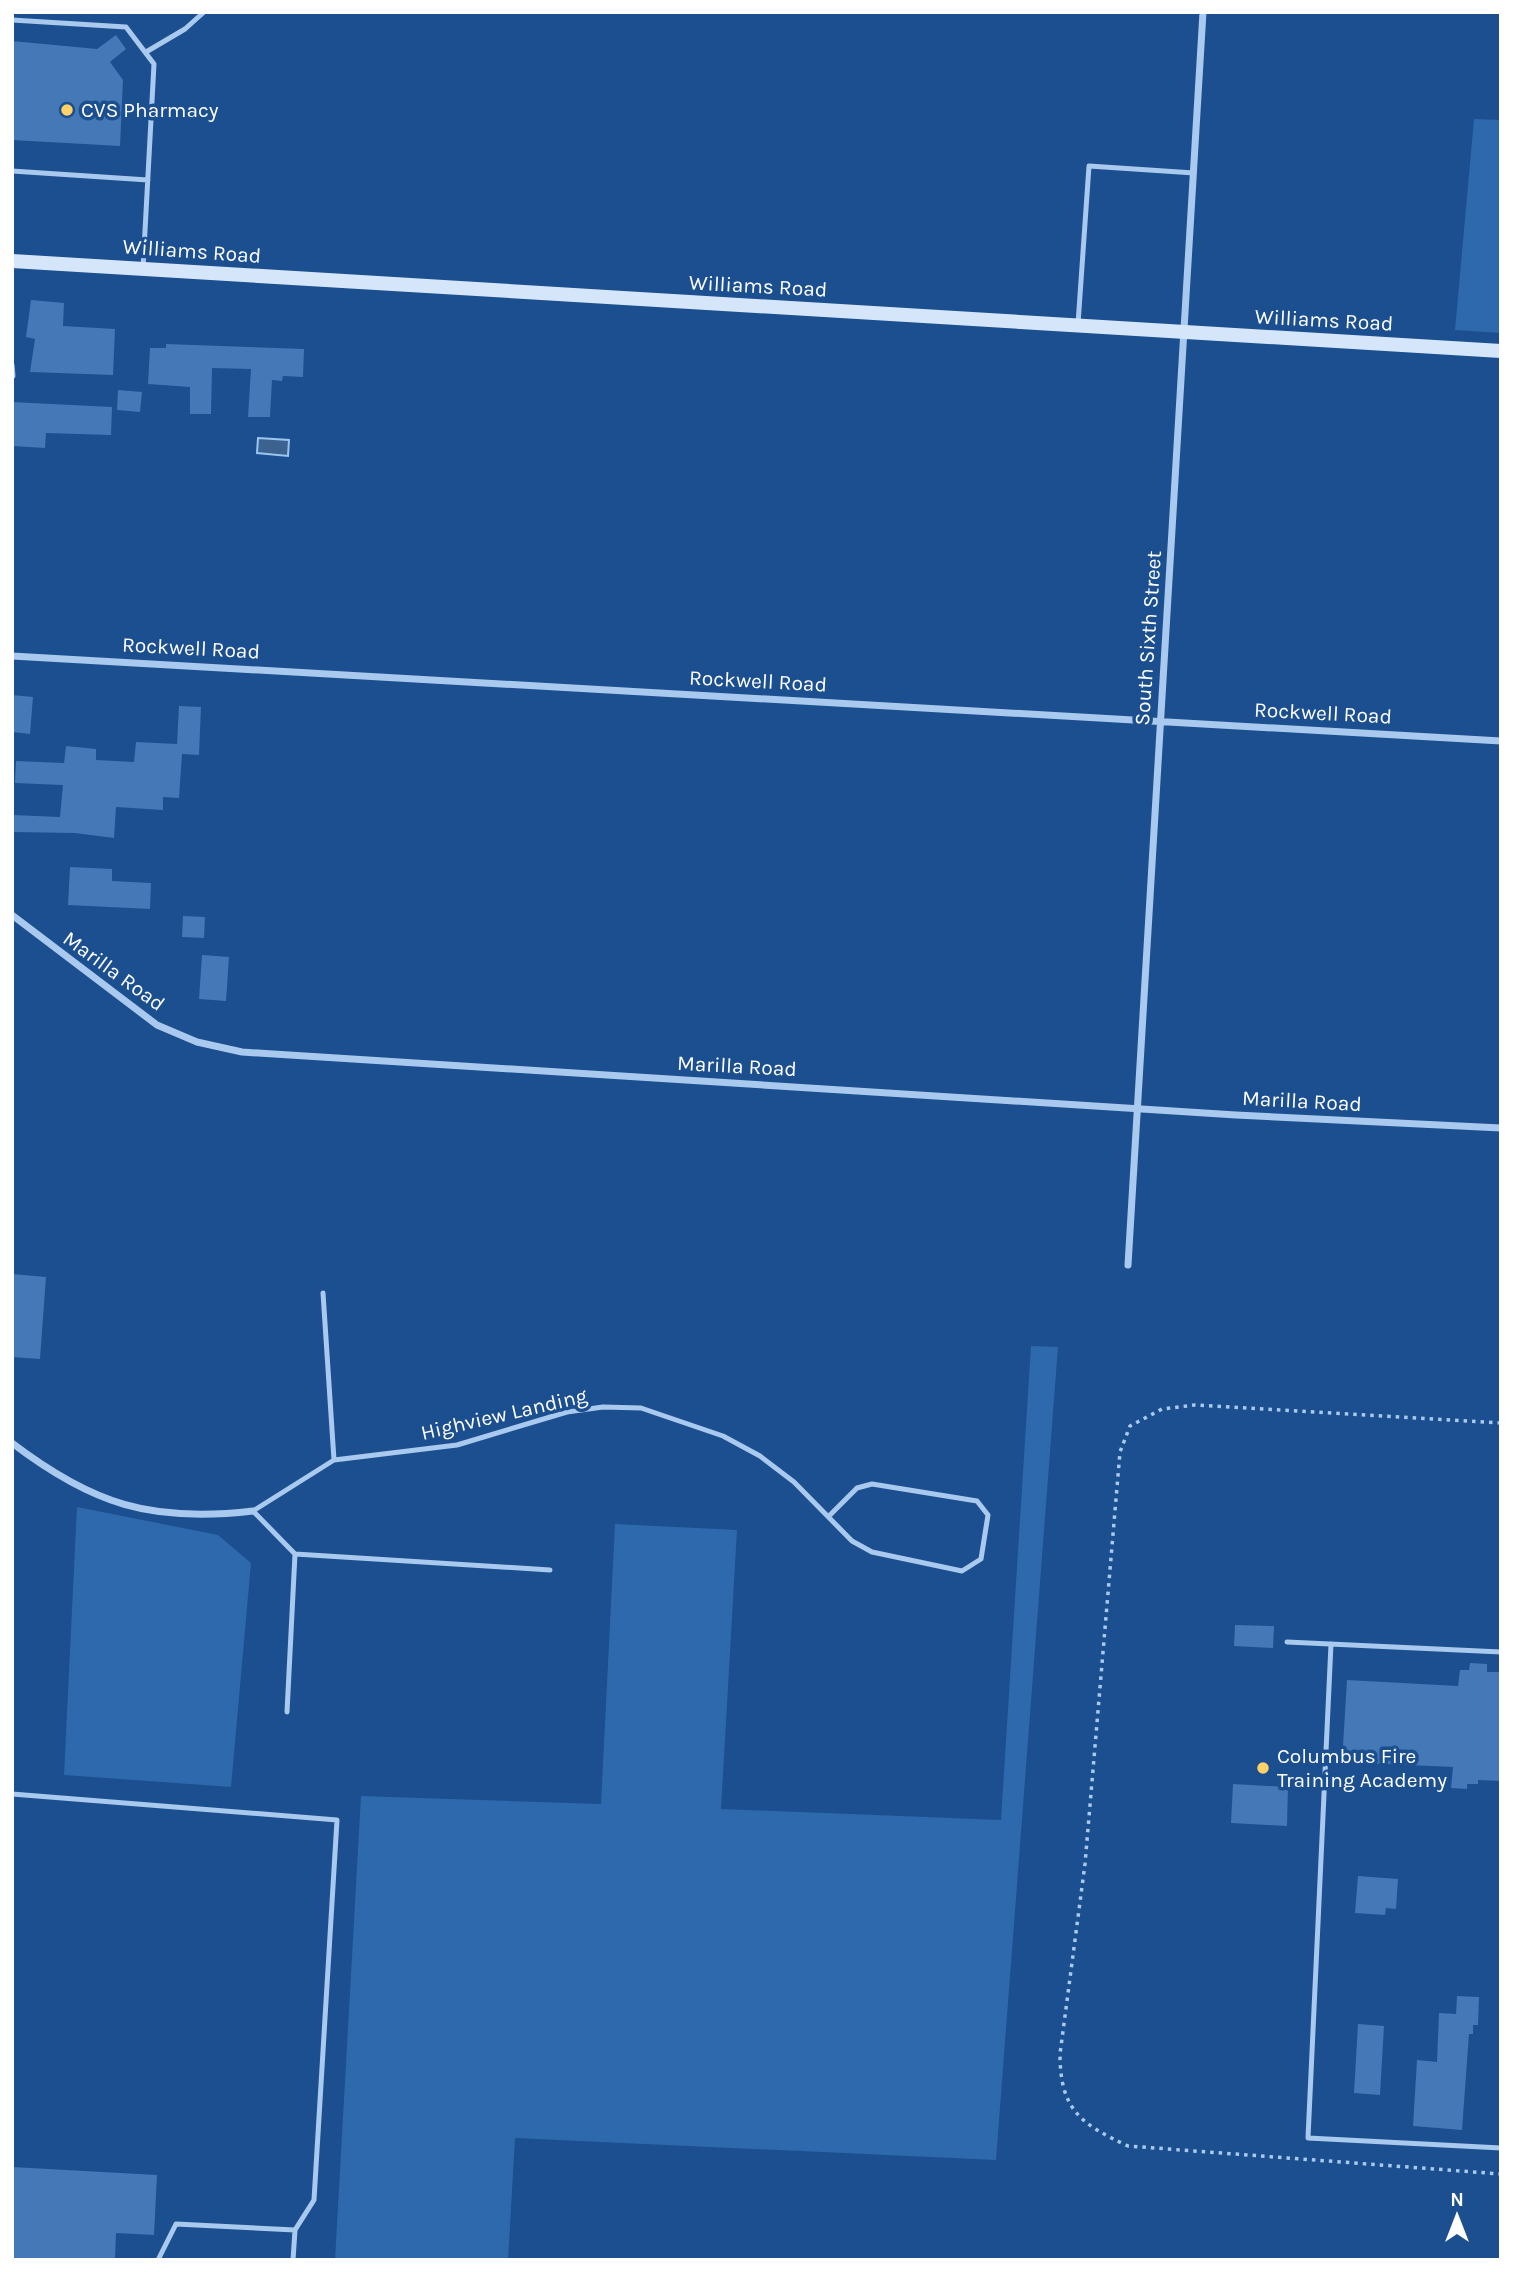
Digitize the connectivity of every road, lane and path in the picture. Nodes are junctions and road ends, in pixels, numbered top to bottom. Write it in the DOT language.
graph roads {
  1 [pos="204,12"];
  2 [pos="1203,12"];
  3 [pos="12,20"];
  4 [pos="146,51"];
  5 [pos="12,171"];
  6 [pos="1194,173"];
  7 [pos="148,180"];
  8 [pos="12,261"];
  9 [pos="143,268"];
  10 [pos="1078,327"];
  11 [pos="1184,334"];
  12 [pos="1501,351"];
  13 [pos="12,365"];
  14 [pos="13,376"];
  15 [pos="12,656"];
  16 [pos="1160,722"];
  17 [pos="1501,741"];
  18 [pos="12,915"];
  19 [pos="1137,1109"];
  20 [pos="1501,1128"];
  21 [pos="1128,1265"];
  22 [pos="323,1293"];
  23 [pos="1501,1423"];
  24 [pos="13,1445"];
  25 [pos="334,1460"];
  26 [pos="253,1511"];
  27 [pos="830,1515"];
  28 [pos="295,1554"];
  29 [pos="550,1570"];
  30 [pos="1287,1642"];
  31 [pos="1331,1644"];
  32 [pos="1501,1652"];
  33 [pos="287,1712"];
  34 [pos="12,1794"];
  35 [pos="1501,2148"];
  36 [pos="1501,2174"];
  37 [pos="295,2230"];
  38 [pos="158,2260"];
  39 [pos="293,2260"];
  1 -- 4 [label="lane"];
  2 -- 6 [label="street, South Sixth Street"];
  3 -- 4 [label="lane"];
  4 -- 7 [label="lane"];
  5 -- 7 [label="lane"];
  6 -- 10 [label="lane"];
  6 -- 11 [label="street, South Sixth Street"];
  7 -- 9 [label="lane"];
  8 -- 9 [label="main road, Williams Road"];
  9 -- 10 [label="main road, Williams Road"];
  10 -- 11 [label="main road, Williams Road"];
  11 -- 12 [label="main road, Williams Road"];
  11 -- 16 [label="street, South Sixth Street"];
  13 -- 14 [label="lane"];
  15 -- 16 [label="street, Rockwell Road"];
  16 -- 17 [label="street, Rockwell Road"];
  16 -- 19 [label="street, South Sixth Street"];
  18 -- 19 [label="street, Marilla Road"];
  19 -- 20 [label="street, Marilla Road"];
  19 -- 21 [label="street, South Sixth Street"];
  22 -- 25 [label="lane"];
  23 -- 36 [label="path"];
  24 -- 26 [label="street"];
  25 -- 26 [label="lane, Highview Landing"];
  25 -- 27 [label="lane, Highview Landing"];
  26 -- 28 [label="lane"];
  27 -- 27 [label="lane, Highview Landing"];
  28 -- 29 [label="lane"];
  28 -- 33 [label="lane"];
  30 -- 31 [label="lane"];
  31 -- 32 [label="lane"];
  31 -- 35 [label="lane"];
  34 -- 37 [label="lane"];
  37 -- 38 [label="lane"];
  37 -- 39 [label="lane"];
}
